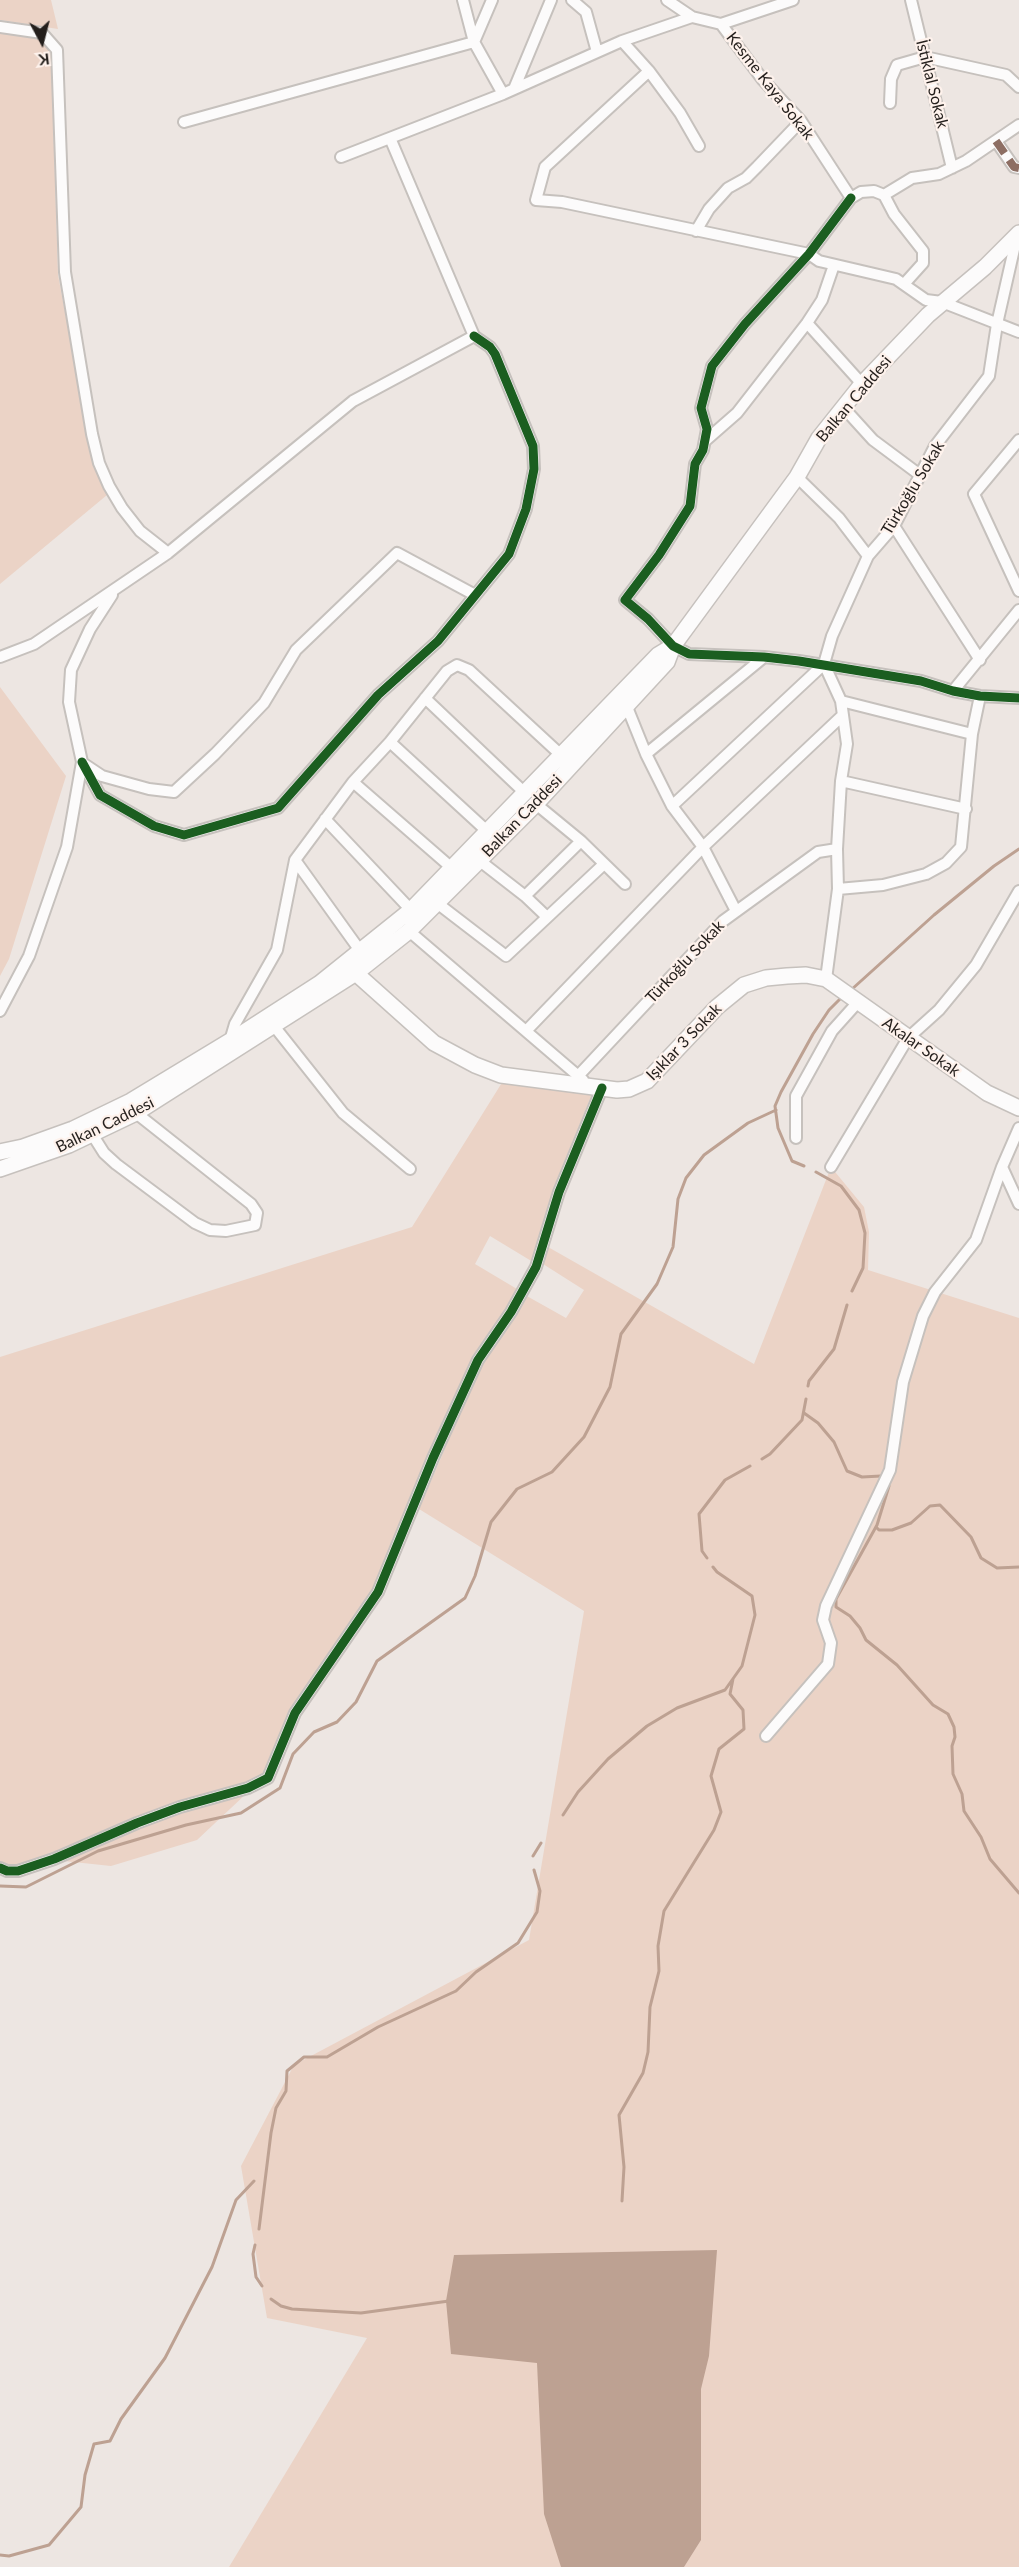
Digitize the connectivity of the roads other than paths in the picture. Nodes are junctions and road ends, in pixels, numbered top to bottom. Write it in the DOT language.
graph roads {
  1 [pos="463,0"];
  2 [pos="492,0"];
  3 [pos="551,0"];
  4 [pos="572,0"];
  5 [pos="667,0"];
  6 [pos="794,0"];
  7 [pos="911,0"];
  8 [pos="764,5"];
  9 [pos="692,17"];
  10 [pos="721,24"];
  11 [pos="0,27"];
  12 [pos="622,41"];
  13 [pos="474,42"];
  14 [pos="597,52"];
  15 [pos="925,57"];
  16 [pos="648,71"];
  17 [pos="1019,87"];
  18 [pos="514,89"];
  19 [pos="503,94"];
  20 [pos="890,104"];
  21 [pos="801,121"];
  22 [pos="184,122"];
  23 [pos="1019,125"];
  24 [pos="390,138"];
  25 [pos="996,141"];
  26 [pos="699,146"];
  27 [pos="340,157"];
  28 [pos="952,168"];
  29 [pos="1019,168"];
  30 [pos="884,195"];
  31 [pos="851,198"];
  32 [pos="696,231"];
  33 [pos="1018,234"];
  34 [pos="809,254"];
  35 [pos="834,265"];
  36 [pos="904,284"];
  37 [pos="942,302"];
  38 [pos="807,323"];
  39 [pos="997,324"];
  40 [pos="1019,332"];
  41 [pos="474,336"];
  42 [pos="862,384"];
  43 [pos="843,407"];
  44 [pos="1019,440"];
  45 [pos="705,441"];
  46 [pos="920,475"];
  47 [pos="797,477"];
  48 [pos="894,526"];
  49 [pos="168,553"];
  50 [pos="868,556"];
  51 [pos="116,590"];
  52 [pos="1019,591"];
  53 [pos="476,595"];
  54 [pos="1019,610"];
  55 [pos="673,646"];
  56 [pos="0,657"];
  57 [pos="764,657"];
  58 [pos="980,660"];
  59 [pos="824,664"];
  60 [pos="953,691"];
  61 [pos="980,696"];
  62 [pos="425,698"];
  63 [pos="1019,698"];
  64 [pos="841,701"];
  65 [pos="627,707"];
  66 [pos="843,715"];
  67 [pos="972,734"];
  68 [pos="390,742"];
  69 [pos="646,754"];
  70 [pos="561,755"];
  71 [pos="82,762"];
  72 [pos="353,782"];
  73 [pos="841,782"];
  74 [pos="531,799"];
  75 [pos="672,806"];
  76 [pos="966,809"];
  77 [pos="325,819"];
  78 [pos="489,832"];
  79 [pos="581,841"];
  80 [pos="703,847"];
  81 [pos="837,849"];
  82 [pos="295,860"];
  83 [pos="480,861"];
  84 [pos="604,864"];
  85 [pos="453,869"];
  86 [pos="625,884"];
  87 [pos="838,889"];
  88 [pos="1019,891"];
  89 [pos="525,896"];
  90 [pos="437,903"];
  91 [pos="411,910"];
  92 [pos="736,911"];
  93 [pos="547,917"];
  94 [pos="409,931"];
  95 [pos="361,952"];
  96 [pos="351,968"];
  97 [pos="826,979"];
  98 [pos="856,1001"];
  99 [pos="0,1011"];
  100 [pos="274,1026"];
  101 [pos="526,1031"];
  102 [pos="908,1038"];
  103 [pos="230,1041"];
  104 [pos="578,1076"];
  105 [pos="596,1088"];
  106 [pos="1015,1108"];
  107 [pos="136,1113"];
  108 [pos="1019,1128"];
  109 [pos="92,1134"];
  110 [pos="796,1138"];
  111 [pos="0,1152"];
  112 [pos="1014,1152"];
  113 [pos="831,1167"];
  114 [pos="1002,1167"];
  115 [pos="0,1168"];
  116 [pos="410,1169"];
  117 [pos="1019,1204"];
  118 [pos="766,1736"];
  119 [pos="0,1868"];
  1 -- 13 [label="street"];
  2 -- 13 [label="street"];
  3 -- 18 [label="street"];
  4 -- 14 [label="street"];
  5 -- 9 [label="street, Kesme Kaya Sokak"];
  6 -- 8 [label="street"];
  7 -- 15 [label="street, İstiklal Sokak"];
  8 -- 10 [label="street"];
  9 -- 10 [label="street, Kesme Kaya Sokak"];
  9 -- 12 [label="street"];
  10 -- 21 [label="street, Kesme Kaya Sokak"];
  11 -- 49 [label="street"];
  12 -- 14 [label="street"];
  12 -- 16 [label="street"];
  13 -- 19 [label="street"];
  13 -- 22 [label="street"];
  14 -- 18 [label="street"];
  15 -- 17 [label="street"];
  15 -- 20 [label="street"];
  15 -- 28 [label="street, İstiklal Sokak"];
  16 -- 26 [label="street"];
  16 -- 32 [label="street"];
  18 -- 19 [label="street"];
  19 -- 24 [label="street"];
  21 -- 31 [label="street, Kesme Kaya Sokak"];
  21 -- 32 [label="street"];
  23 -- 25 [label="street"];
  24 -- 27 [label="street"];
  24 -- 41 [label="street"];
  25 -- 28 [label="street"];
  25 -- 29 [label="street"];
  28 -- 30 [label="street"];
  30 -- 31 [label="street"];
  30 -- 36 [label="street"];
  31 -- 34 [label="street"];
  32 -- 34 [label="street"];
  33 -- 37 [label="main road, Balkan Caddesi"];
  33 -- 39 [label="street, Türkoğlu Sokak"];
  34 -- 35 [label="street"];
  34 -- 45 [label="street"];
  35 -- 36 [label="street"];
  35 -- 38 [label="street"];
  36 -- 37 [label="street"];
  37 -- 39 [label="street"];
  37 -- 42 [label="main road, Balkan Caddesi"];
  38 -- 42 [label="street"];
  38 -- 45 [label="street"];
  39 -- 40 [label="street"];
  39 -- 46 [label="street, Türkoğlu Sokak"];
  41 -- 49 [label="street"];
  41 -- 53 [label="street"];
  42 -- 43 [label="main road, Balkan Caddesi"];
  43 -- 46 [label="street"];
  43 -- 47 [label="main road, Balkan Caddesi"];
  44 -- 52 [label="street"];
  45 -- 55 [label="street"];
  46 -- 48 [label="street, Türkoğlu Sokak"];
  47 -- 50 [label="street"];
  47 -- 55 [label="main road, Balkan Caddesi"];
  48 -- 50 [label="street, Türkoğlu Sokak"];
  48 -- 58 [label="street"];
  49 -- 51 [label="street"];
  50 -- 59 [label="street, Türkoğlu Sokak"];
  51 -- 56 [label="street"];
  51 -- 71 [label="street"];
  53 -- 71 [label="street"];
  53 -- 71 [label="street"];
  54 -- 58 [label="street"];
  55 -- 57 [label="street"];
  55 -- 65 [label="main road, Balkan Caddesi"];
  55 -- 70 [label="main road, Balkan Caddesi"];
  57 -- 59 [label="street"];
  57 -- 69 [label="street"];
  58 -- 60 [label="street"];
  59 -- 60 [label="street"];
  59 -- 64 [label="street"];
  59 -- 75 [label="street"];
  60 -- 61 [label="street"];
  61 -- 63 [label="street"];
  61 -- 67 [label="street"];
  62 -- 68 [label="street"];
  62 -- 70 [label="street"];
  62 -- 74 [label="street"];
  64 -- 66 [label="street"];
  64 -- 67 [label="street"];
  65 -- 69 [label="street"];
  65 -- 74 [label="main road, Balkan Caddesi"];
  66 -- 73 [label="street"];
  66 -- 80 [label="street"];
  67 -- 76 [label="street"];
  68 -- 72 [label="street"];
  68 -- 78 [label="street"];
  69 -- 75 [label="street"];
  70 -- 74 [label="main road, Balkan Caddesi"];
  71 -- 99 [label="street"];
  72 -- 77 [label="street"];
  72 -- 85 [label="street"];
  73 -- 76 [label="street"];
  73 -- 81 [label="street"];
  74 -- 78 [label="main road, Balkan Caddesi"];
  74 -- 79 [label="street"];
  74 -- 83 [label="main road, Balkan Caddesi"];
  75 -- 80 [label="street"];
  76 -- 87 [label="street"];
  77 -- 82 [label="street"];
  77 -- 91 [label="street"];
  78 -- 85 [label="main road, Balkan Caddesi"];
  79 -- 84 [label="street"];
  79 -- 89 [label="street"];
  80 -- 92 [label="street"];
  80 -- 101 [label="street"];
  81 -- 87 [label="street"];
  81 -- 92 [label="street, Türkoğlu Sokak"];
  82 -- 95 [label="street"];
  82 -- 103 [label="street"];
  83 -- 89 [label="street"];
  83 -- 90 [label="main road, Balkan Caddesi"];
  84 -- 86 [label="street"];
  84 -- 93 [label="street"];
  85 -- 91 [label="main road, Balkan Caddesi"];
  87 -- 97 [label="street"];
  88 -- 102 [label="street"];
  89 -- 93 [label="street"];
  90 -- 93 [label="street"];
  90 -- 94 [label="main road, Balkan Caddesi"];
  91 -- 95 [label="main road, Balkan Caddesi"];
  92 -- 104 [label="street, Türkoğlu Sokak"];
  94 -- 96 [label="main road, Balkan Caddesi"];
  94 -- 101 [label="street"];
  95 -- 96 [label="main road, Balkan Caddesi"];
  96 -- 100 [label="main road, Balkan Caddesi"];
  96 -- 103 [label="main road, Balkan Caddesi"];
  96 -- 105 [label="main road, Işıklar 3 Sokak"];
  97 -- 98 [label="main road, Akalar Sokak"];
  97 -- 105 [label="main road, Işıklar 3 Sokak"];
  98 -- 102 [label="main road, Akalar Sokak"];
  98 -- 110 [label="street"];
  100 -- 107 [label="main road, Balkan Caddesi"];
  100 -- 116 [label="street"];
  101 -- 104 [label="street"];
  102 -- 106 [label="main road, Akalar Sokak"];
  102 -- 113 [label="street"];
  103 -- 111 [label="main road, Balkan Caddesi"];
  104 -- 105 [label="street"];
  105 -- 119 [label="street"];
  107 -- 109 [label="main road, Balkan Caddesi"];
  107 -- 109 [label="street"];
  108 -- 112 [label="street"];
  109 -- 115 [label="main road, Balkan Caddesi"];
  112 -- 114 [label="street"];
  114 -- 117 [label="street"];
  114 -- 118 [label="street"];
}
